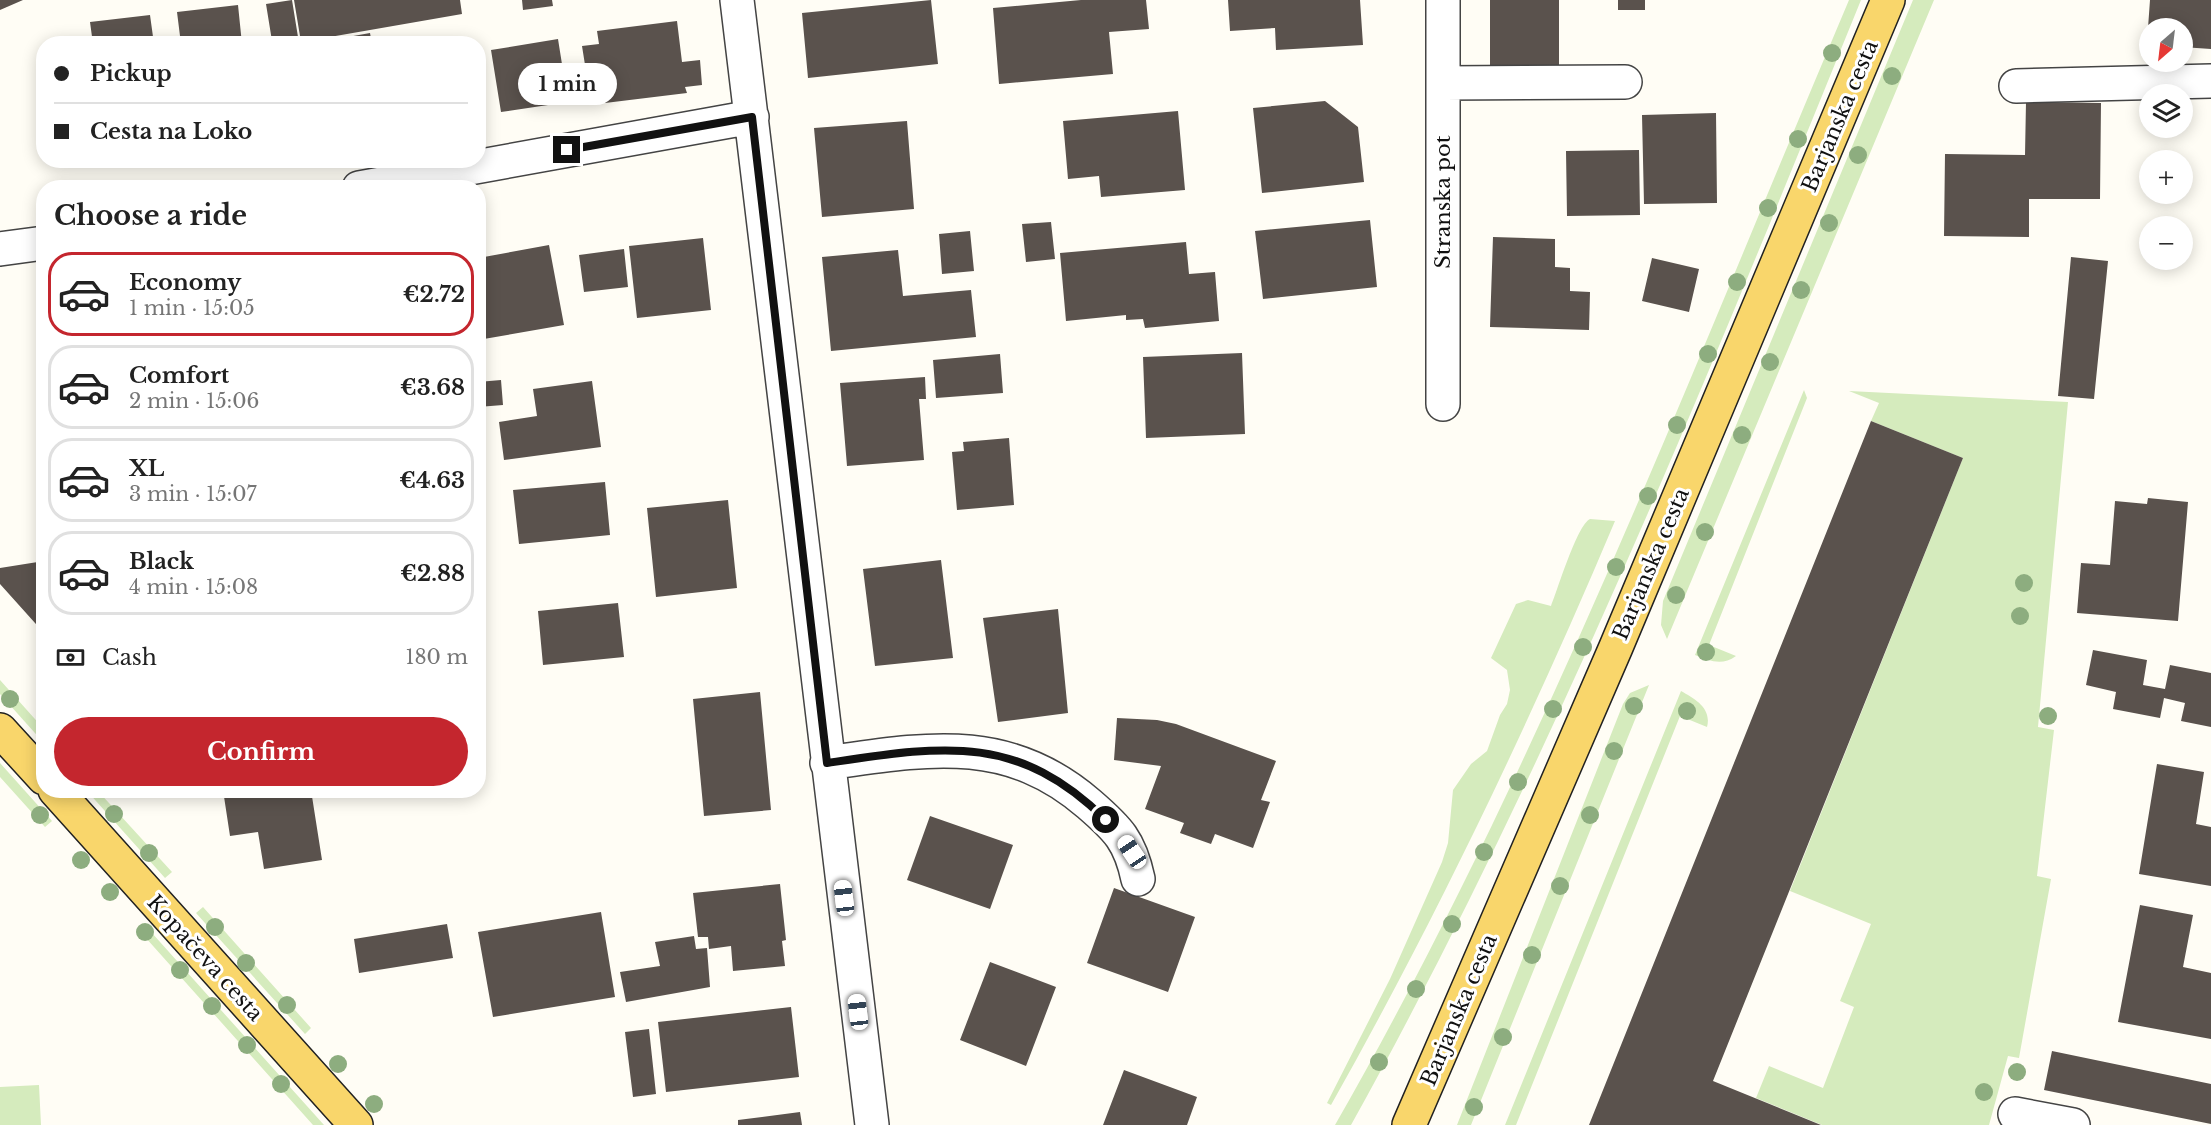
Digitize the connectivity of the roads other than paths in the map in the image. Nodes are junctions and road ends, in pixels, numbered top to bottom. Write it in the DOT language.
graph roads {
  1 [pos="737,0"];
  2 [pos="1443,0"];
  3 [pos="1888,0"];
  4 [pos="2211,81"];
  5 [pos="1625,82"];
  6 [pos="1444,83"];
  7 [pos="2016,86"];
  8 [pos="752,117"];
  9 [pos="486,165"];
  10 [pos="470,168"];
  11 [pos="403,180"];
  12 [pos="36,244"];
  13 [pos="0,249"];
  14 [pos="1443,404"];
  15 [pos="0,730"];
  16 [pos="827,763"];
  17 [pos="36,769"];
  18 [pos="62,798"];
  19 [pos="1138,879"];
  20 [pos="2015,1114"];
  21 [pos="356,1125"];
  22 [pos="872,1125"];
  23 [pos="1409,1125"];
  24 [pos="2073,1125"];
  1 -- 8 [label="street"];
  2 -- 6 [label="street, Stranska pot"];
  3 -- 23 [label="main road, Barjanska cesta"];
  4 -- 7 [label="street"];
  5 -- 6 [label="street"];
  6 -- 14 [label="street, Stranska pot"];
  8 -- 9 [label="street"];
  8 -- 16 [label="street"];
  10 -- 11 [label="street"];
  12 -- 13 [label="street"];
  15 -- 17 [label="main road"];
  16 -- 19 [label="street"];
  16 -- 22 [label="street"];
  18 -- 21 [label="main road, Kopačeva cesta"];
  20 -- 24 [label="street"];
}
